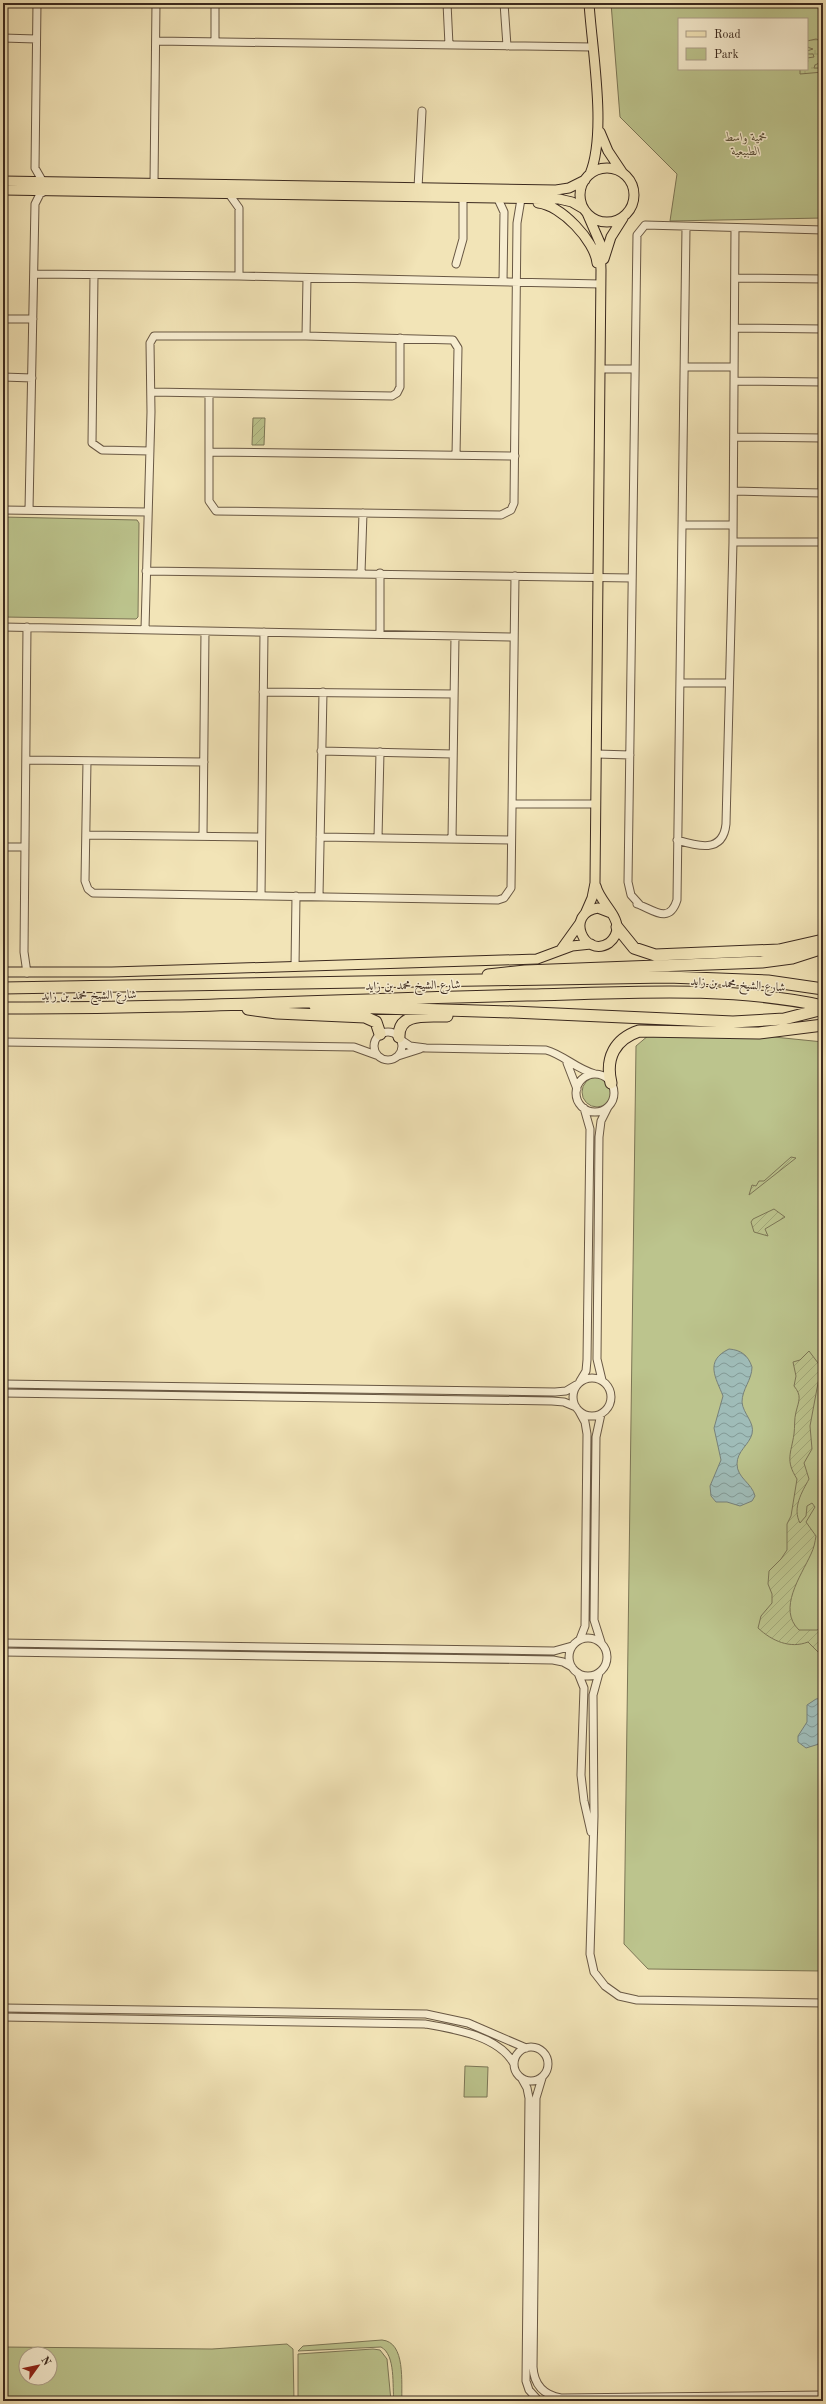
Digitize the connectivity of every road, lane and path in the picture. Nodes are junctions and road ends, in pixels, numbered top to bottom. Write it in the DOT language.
graph roads {
  1 [pos="37,3"];
  2 [pos="156,3"];
  3 [pos="215,3"];
  4 [pos="447,3"];
  5 [pos="504,3"];
  6 [pos="589,3"];
  7 [pos="3,38"];
  8 [pos="36,39"];
  9 [pos="156,41"];
  10 [pos="215,42"];
  11 [pos="449,45"];
  12 [pos="507,46"];
  13 [pos="592,47"];
  14 [pos="422,111"];
  15 [pos="598,123"];
  16 [pos="35,168"];
  17 [pos="623,173"];
  18 [pos="587,177"];
  19 [pos="3,181"];
  20 [pos="154,183"];
  21 [pos="25,185"];
  22 [pos="45,186"];
  23 [pos="418,188"];
  24 [pos="458,188"];
  25 [pos="3,190"];
  26 [pos="229,194"];
  27 [pos="249,194"];
  28 [pos="429,196"];
  29 [pos="463,197"];
  30 [pos="498,199"];
  31 [pos="523,199"];
  32 [pos="35,204"];
  33 [pos="239,208"];
  34 [pos="586,211"];
  35 [pos="624,216"];
  36 [pos="686,228"];
  37 [pos="735,228"];
  38 [pos="823,230"];
  39 [pos="456,264"];
  40 [pos="503,270"];
  41 [pos="601,270"];
  42 [pos="517,271"];
  43 [pos="34,274"];
  44 [pos="94,275"];
  45 [pos="239,276"];
  46 [pos="307,278"];
  47 [pos="735,278"];
  48 [pos="823,279"];
  49 [pos="503,282"];
  50 [pos="517,283"];
  51 [pos="601,283"];
  52 [pos="3,319"];
  53 [pos="33,319"];
  54 [pos="735,328"];
  55 [pos="823,329"];
  56 [pos="306,336"];
  57 [pos="400,338"];
  58 [pos="685,366"];
  59 [pos="734,367"];
  60 [pos="601,369"];
  61 [pos="634,369"];
  62 [pos="3,378"];
  63 [pos="32,378"];
  64 [pos="734,382"];
  65 [pos="823,382"];
  66 [pos="151,392"];
  67 [pos="209,393"];
  68 [pos="734,437"];
  69 [pos="822,438"];
  70 [pos="150,451"];
  71 [pos="209,452"];
  72 [pos="456,455"];
  73 [pos="515,456"];
  74 [pos="734,491"];
  75 [pos="823,493"];
  76 [pos="3,510"];
  77 [pos="29,510"];
  78 [pos="147,512"];
  79 [pos="363,513"];
  80 [pos="683,525"];
  81 [pos="734,525"];
  82 [pos="733,542"];
  83 [pos="823,542"];
  84 [pos="146,570"];
  85 [pos="361,573"];
  86 [pos="380,574"];
  87 [pos="515,576"];
  88 [pos="599,577"];
  89 [pos="632,578"];
  90 [pos="3,628"];
  91 [pos="27,628"];
  92 [pos="145,630"];
  93 [pos="205,631"];
  94 [pos="264,632"];
  95 [pos="380,634"];
  96 [pos="455,636"];
  97 [pos="514,637"];
  98 [pos="680,683"];
  99 [pos="730,683"];
  100 [pos="263,692"];
  101 [pos="323,692"];
  102 [pos="454,694"];
  103 [pos="322,751"];
  104 [pos="380,752"];
  105 [pos="453,754"];
  106 [pos="597,754"];
  107 [pos="630,754"];
  108 [pos="27,760"];
  109 [pos="87,761"];
  110 [pos="204,762"];
  111 [pos="512,804"];
  112 [pos="596,804"];
  113 [pos="86,835"];
  114 [pos="203,836"];
  115 [pos="261,836"];
  116 [pos="320,838"];
  117 [pos="378,838"];
  118 [pos="452,839"];
  119 [pos="511,840"];
  120 [pos="677,840"];
  121 [pos="3,847"];
  122 [pos="25,847"];
  123 [pos="595,882"];
  124 [pos="261,896"];
  125 [pos="296,896"];
  126 [pos="319,896"];
  127 [pos="611,913"];
  128 [pos="585,914"];
  129 [pos="580,923"];
  130 [pos="617,927"];
  131 [pos="823,940"];
  132 [pos="591,944"];
  133 [pos="823,948"];
  134 [pos="560,951"];
  135 [pos="295,967"];
  136 [pos="3,972"];
  137 [pos="24,973"];
  138 [pos="438,980"];
  139 [pos="3,988"];
  140 [pos="823,989"];
  141 [pos="296,1002"];
  142 [pos="232,1005"];
  143 [pos="3,1008"];
  144 [pos="823,1008"];
  145 [pos="513,1012"];
  146 [pos="823,1025"];
  147 [pos="378,1035"];
  148 [pos="400,1039"];
  149 [pos="3,1042"];
  150 [pos="354,1047"];
  151 [pos="426,1048"];
  152 [pos="376,1055"];
  153 [pos="398,1057"];
  154 [pos="566,1061"];
  155 [pos="595,1074"];
  156 [pos="611,1083"];
  157 [pos="577,1089"];
  158 [pos="608,1107"];
  159 [pos="584,1108"];
  160 [pos="602,1380"];
  161 [pos="3,1384"];
  162 [pos="578,1384"];
  163 [pos="342,1389"];
  164 [pos="3,1393"];
  165 [pos="340,1397"];
  166 [pos="578,1409"];
  167 [pos="601,1414"];
  168 [pos="580,1639"];
  169 [pos="600,1642"];
  170 [pos="3,1643"];
  171 [pos="572,1646"];
  172 [pos="3,1652"];
  173 [pos="572,1667"];
  174 [pos="578,1673"];
  175 [pos="599,1673"];
  176 [pos="592,1842"];
  177 [pos="823,2003"];
  178 [pos="3,2008"];
  179 [pos="129,2009"];
  180 [pos="3,2018"];
  181 [pos="89,2018"];
  182 [pos="526,2048"];
  183 [pos="514,2064"];
  184 [pos="542,2078"];
  185 [pos="522,2079"];
  186 [pos="823,2395"];
  187 [pos="539,2401"];
  1 -- 8 [label="street"];
  2 -- 9 [label="street"];
  3 -- 10 [label="street"];
  4 -- 11 [label="street"];
  5 -- 12 [label="street"];
  6 -- 13 [label="main road"];
  7 -- 8 [label="street"];
  8 -- 16 [label="street"];
  9 -- 10 [label="street"];
  9 -- 20 [label="street"];
  10 -- 11 [label="street"];
  11 -- 12 [label="street"];
  12 -- 13 [label="street"];
  13 -- 15 [label="main road"];
  14 -- 23 [label="street"];
  15 -- 17 [label="main road"];
  15 -- 18 [label="main road"];
  16 -- 21 [label="street"];
  16 -- 22 [label="street"];
  17 -- 18 [label="main road"];
  17 -- 35 [label="main road"];
  18 -- 24 [label="main road"];
  18 -- 34 [label="main road"];
  19 -- 21 [label="main road"];
  20 -- 22 [label="main road"];
  20 -- 23 [label="main road"];
  21 -- 22 [label="main road"];
  21 -- 25 [label="main road"];
  21 -- 32 [label="street"];
  22 -- 26 [label="main road"];
  22 -- 32 [label="street"];
  23 -- 24 [label="main road"];
  24 -- 28 [label="main road"];
  26 -- 27 [label="main road"];
  26 -- 33 [label="street"];
  27 -- 28 [label="main road"];
  27 -- 33 [label="street"];
  28 -- 29 [label="main road"];
  29 -- 30 [label="main road"];
  29 -- 39 [label="street"];
  30 -- 31 [label="main road"];
  30 -- 40 [label="street"];
  31 -- 34 [label="main road"];
  31 -- 42 [label="street"];
  31 -- 51 [label="main road"];
  32 -- 43 [label="street"];
  33 -- 45 [label="street"];
  34 -- 35 [label="main road"];
  34 -- 41 [label="main road"];
  35 -- 41 [label="main road"];
  36 -- 37 [label="street"];
  36 -- 58 [label="street"];
  36 -- 61 [label="street"];
  37 -- 38 [label="street"];
  37 -- 47 [label="street"];
  40 -- 42 [label="street"];
  40 -- 49 [label="street"];
  41 -- 51 [label="main road"];
  42 -- 50 [label="street"];
  43 -- 44 [label="street"];
  43 -- 53 [label="street"];
  44 -- 45 [label="street"];
  44 -- 70 [label="street"];
  45 -- 46 [label="street"];
  46 -- 49 [label="street"];
  46 -- 56 [label="street"];
  47 -- 48 [label="street"];
  47 -- 54 [label="street"];
  49 -- 50 [label="street"];
  50 -- 51 [label="street"];
  50 -- 73 [label="street"];
  51 -- 60 [label="main road"];
  52 -- 53 [label="street"];
  53 -- 63 [label="street"];
  54 -- 55 [label="street"];
  54 -- 59 [label="street"];
  55 -- 65 [label="street"];
  56 -- 57 [label="street"];
  56 -- 66 [label="street"];
  57 -- 67 [label="street"];
  57 -- 72 [label="street"];
  58 -- 59 [label="street"];
  58 -- 80 [label="street"];
  59 -- 64 [label="street"];
  60 -- 61 [label="street"];
  60 -- 88 [label="main road"];
  61 -- 89 [label="street"];
  62 -- 63 [label="street"];
  63 -- 77 [label="street"];
  64 -- 65 [label="street"];
  64 -- 68 [label="street"];
  65 -- 69 [label="street"];
  66 -- 67 [label="street"];
  66 -- 70 [label="street"];
  67 -- 71 [label="street"];
  68 -- 69 [label="street"];
  68 -- 74 [label="street"];
  69 -- 75 [label="street"];
  70 -- 78 [label="street"];
  71 -- 72 [label="street"];
  71 -- 79 [label="street"];
  72 -- 73 [label="street"];
  73 -- 79 [label="street"];
  74 -- 75 [label="street"];
  74 -- 81 [label="street"];
  76 -- 77 [label="street"];
  77 -- 78 [label="street"];
  78 -- 84 [label="street"];
  79 -- 85 [label="street"];
  80 -- 81 [label="street"];
  80 -- 98 [label="street"];
  81 -- 82 [label="street"];
  82 -- 83 [label="street"];
  82 -- 99 [label="street"];
  84 -- 85 [label="street"];
  84 -- 92 [label="street"];
  85 -- 86 [label="street"];
  86 -- 87 [label="street"];
  86 -- 95 [label="street"];
  87 -- 88 [label="street"];
  87 -- 97 [label="street"];
  88 -- 89 [label="street"];
  88 -- 106 [label="main road"];
  89 -- 107 [label="street"];
  90 -- 91 [label="street"];
  91 -- 92 [label="street"];
  91 -- 108 [label="street"];
  92 -- 93 [label="street"];
  93 -- 94 [label="street"];
  93 -- 110 [label="street"];
  94 -- 95 [label="street"];
  94 -- 100 [label="street"];
  95 -- 96 [label="street"];
  96 -- 97 [label="street"];
  96 -- 102 [label="street"];
  97 -- 111 [label="street"];
  98 -- 99 [label="street"];
  98 -- 120 [label="street"];
  99 -- 120 [label="street"];
  100 -- 101 [label="street"];
  100 -- 115 [label="street"];
  101 -- 102 [label="street"];
  101 -- 103 [label="street"];
  102 -- 105 [label="street"];
  103 -- 104 [label="street"];
  103 -- 116 [label="street"];
  104 -- 105 [label="street"];
  104 -- 117 [label="street"];
  105 -- 118 [label="street"];
  106 -- 107 [label="street"];
  106 -- 112 [label="main road"];
  107 -- 120 [label="street"];
  108 -- 109 [label="street"];
  108 -- 122 [label="street"];
  109 -- 110 [label="street"];
  109 -- 113 [label="street"];
  110 -- 114 [label="street"];
  111 -- 112 [label="street"];
  111 -- 119 [label="street"];
  112 -- 123 [label="main road"];
  113 -- 114 [label="street"];
  113 -- 124 [label="street"];
  114 -- 115 [label="street"];
  115 -- 124 [label="street"];
  116 -- 117 [label="street"];
  116 -- 126 [label="street"];
  117 -- 118 [label="street"];
  118 -- 119 [label="street"];
  119 -- 126 [label="street"];
  121 -- 122 [label="street"];
  122 -- 137 [label="street"];
  123 -- 127 [label="main road"];
  123 -- 128 [label="main road"];
  124 -- 125 [label="street"];
  125 -- 126 [label="street"];
  125 -- 135 [label="street"];
  127 -- 128 [label="main road"];
  127 -- 130 [label="main road"];
  128 -- 129 [label="main road"];
  129 -- 132 [label="main road"];
  129 -- 134 [label="main road"];
  130 -- 131 [label="highway"];
  130 -- 132 [label="main road"];
  132 -- 134 [label="main road"];
  133 -- 138 [label="highway"];
  134 -- 135 [label="main road"];
  135 -- 137 [label="main road"];
  136 -- 137 [label="main road"];
  138 -- 139 [label="highway, شارع الشيخ محمد بن زايد"];
  138 -- 140 [label="highway, شارع الشيخ محمد بن زايد"];
  141 -- 142 [label="highway, شارع الشيخ محمد بن زايد"];
  141 -- 144 [label="highway, شارع الشيخ محمد بن زايد"];
  141 -- 145 [label="highway"];
  142 -- 143 [label="highway, شارع الشيخ محمد بن زايد"];
  142 -- 147 [label="highway"];
  144 -- 145 [label="highway"];
  145 -- 148 [label="highway"];
  146 -- 156 [label="highway"];
  147 -- 148 [label="street"];
  147 -- 150 [label="street"];
  147 -- 152 [label="street"];
  148 -- 151 [label="street"];
  148 -- 153 [label="street"];
  149 -- 150 [label="street"];
  150 -- 152 [label="street"];
  151 -- 153 [label="street"];
  151 -- 154 [label="street"];
  152 -- 153 [label="street"];
  154 -- 155 [label="street"];
  154 -- 157 [label="street"];
  155 -- 156 [label="street"];
  155 -- 157 [label="street"];
  156 -- 158 [label="street"];
  157 -- 159 [label="street"];
  158 -- 159 [label="street"];
  158 -- 160 [label="street"];
  159 -- 162 [label="street"];
  160 -- 162 [label="street"];
  160 -- 167 [label="street"];
  161 -- 163 [label="street"];
  162 -- 163 [label="street"];
  162 -- 166 [label="street"];
  163 -- 165 [label="street"];
  164 -- 165 [label="street"];
  165 -- 166 [label="street"];
  166 -- 167 [label="street"];
  166 -- 168 [label="street"];
  167 -- 169 [label="street"];
  168 -- 169 [label="street"];
  168 -- 171 [label="street"];
  169 -- 175 [label="street"];
  170 -- 171 [label="street"];
  171 -- 173 [label="street"];
  172 -- 173 [label="street"];
  173 -- 174 [label="street"];
  174 -- 175 [label="street"];
  174 -- 176 [label="street"];
  175 -- 176 [label="street"];
  176 -- 177 [label="street"];
  178 -- 179 [label="street"];
  179 -- 181 [label="street"];
  179 -- 182 [label="street"];
  180 -- 181 [label="street"];
  181 -- 183 [label="street"];
  182 -- 183 [label="street"];
  182 -- 184 [label="street"];
  183 -- 185 [label="street"];
  184 -- 185 [label="street"];
  184 -- 186 [label="street"];
  185 -- 187 [label="street"];
}
